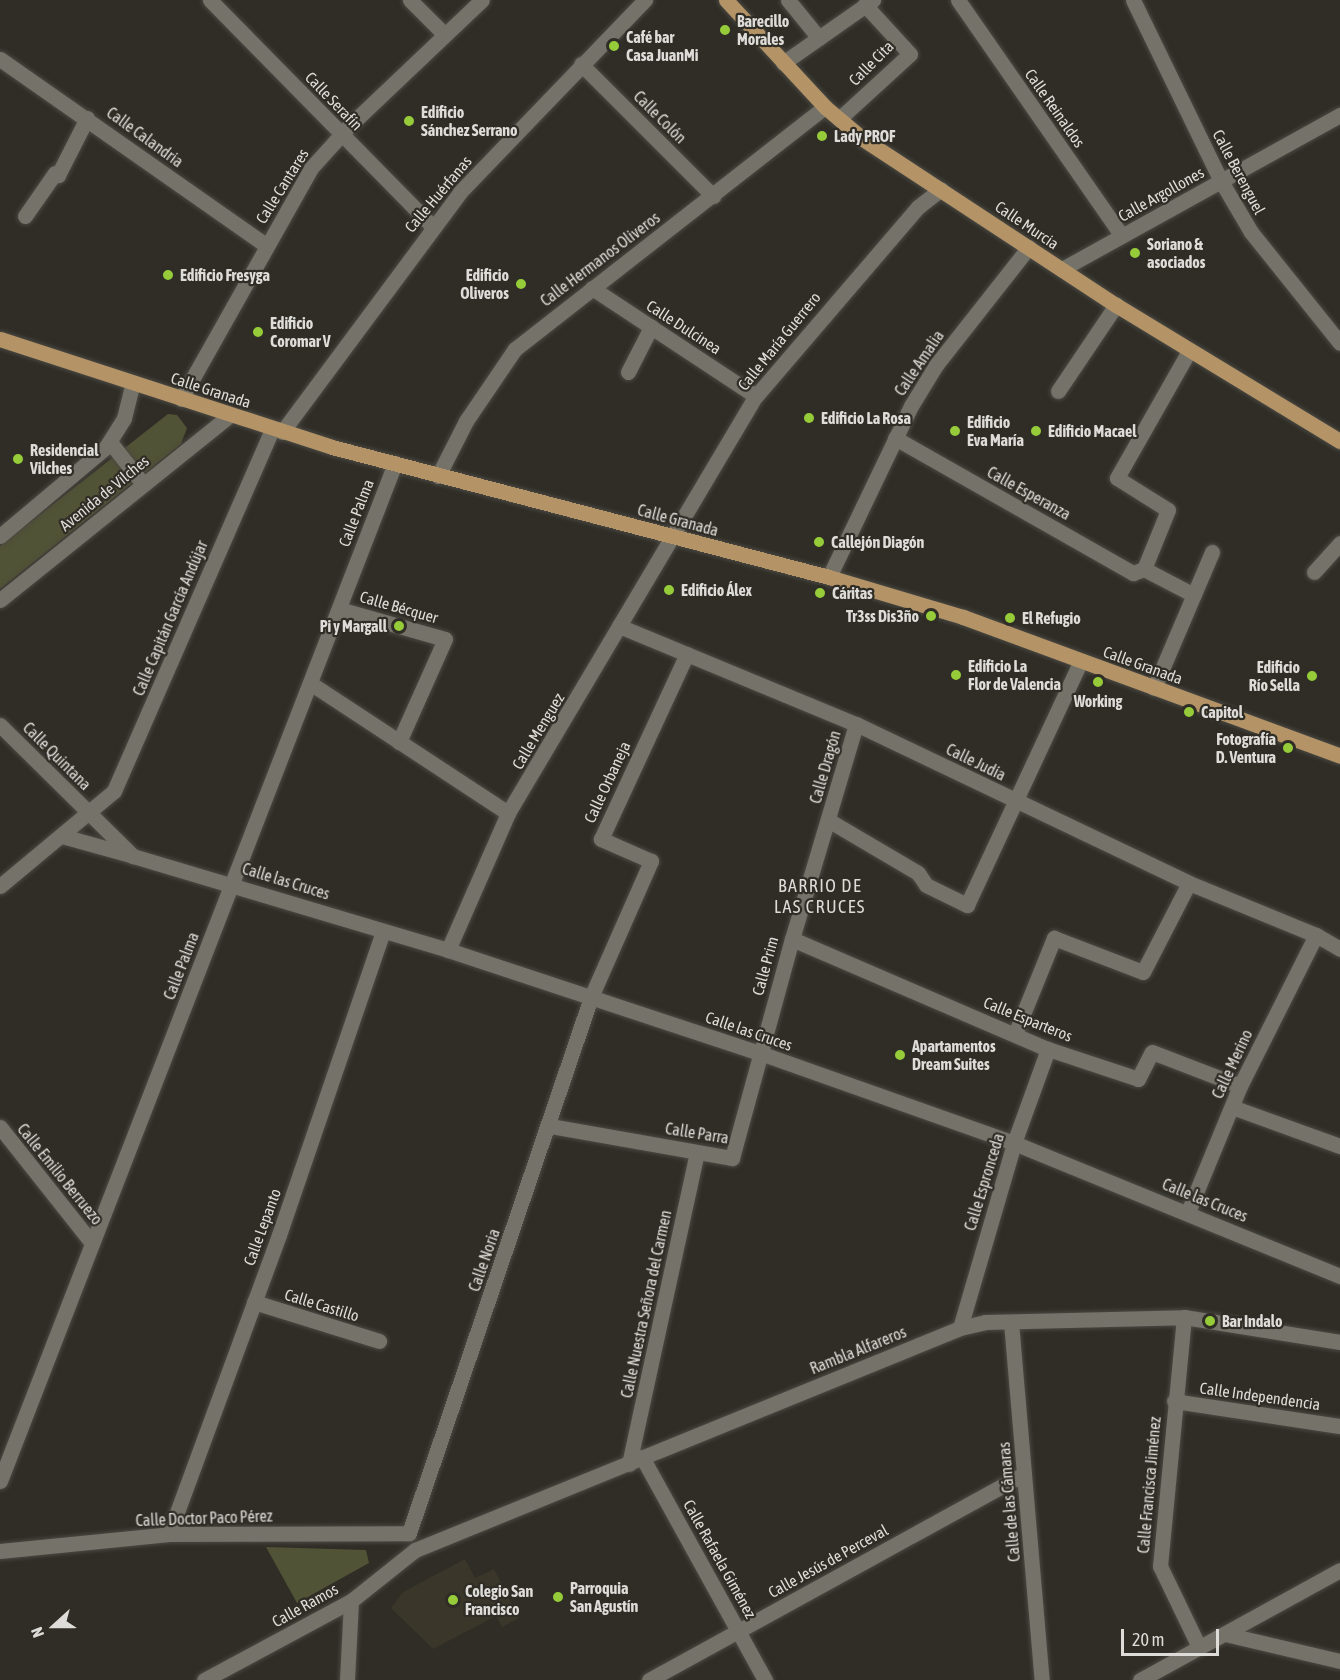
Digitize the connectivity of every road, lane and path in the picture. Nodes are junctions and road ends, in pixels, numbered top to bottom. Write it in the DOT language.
graph roads {
  1 [pos="210,0"];
  2 [pos="411,0"];
  3 [pos="482,0"];
  4 [pos="645,0"];
  5 [pos="726,0"];
  6 [pos="788,0"];
  7 [pos="958,0"];
  8 [pos="1133,0"];
  9 [pos="869,3"];
  10 [pos="445,35"];
  11 [pos="819,38"];
  12 [pos="0,58"];
  13 [pos="783,63"];
  14 [pos="581,64"];
  15 [pos="825,106"];
  16 [pos="1340,115"];
  17 [pos="87,118"];
  18 [pos="839,119"];
  19 [pos="341,134"];
  20 [pos="1221,181"];
  21 [pos="940,189"];
  22 [pos="713,196"];
  23 [pos="24,216"];
  24 [pos="432,226"];
  25 [pos="1122,236"];
  26 [pos="267,246"];
  27 [pos="1029,247"];
  28 [pos="1062,269"];
  29 [pos="592,288"];
  30 [pos="1116,305"];
  31 [pos="651,327"];
  32 [pos="0,339"];
  33 [pos="1340,343"];
  34 [pos="1189,351"];
  35 [pos="628,372"];
  36 [pos="133,382"];
  37 [pos="1058,391"];
  38 [pos="756,396"];
  39 [pos="181,399"];
  40 [pos="231,415"];
  41 [pos="277,430"];
  42 [pos="895,438"];
  43 [pos="1340,441"];
  44 [pos="110,442"];
  45 [pos="395,464"];
  46 [pos="438,476"];
  47 [pos="143,484"];
  48 [pos="0,536"];
  49 [pos="672,537"];
  50 [pos="1340,543"];
  51 [pos="1212,552"];
  52 [pos="1144,569"];
  53 [pos="1314,572"];
  54 [pos="829,577"];
  55 [pos="1194,595"];
  56 [pos="0,600"];
  57 [pos="339,609"];
  58 [pos="619,626"];
  59 [pos="687,654"];
  60 [pos="1081,661"];
  61 [pos="310,683"];
  62 [pos="1154,688"];
  63 [pos="856,724"];
  64 [pos="0,725"];
  65 [pos="399,742"];
  66 [pos="1340,756"];
  67 [pos="1015,801"];
  68 [pos="508,813"];
  69 [pos="90,814"];
  70 [pos="828,820"];
  71 [pos="62,836"];
  72 [pos="133,856"];
  73 [pos="1189,883"];
  74 [pos="232,884"];
  75 [pos="0,886"];
  76 [pos="383,931"];
  77 [pos="1316,935"];
  78 [pos="792,939"];
  79 [pos="1340,948"];
  80 [pos="448,950"];
  81 [pos="591,997"];
  82 [pos="1015,1034"];
  83 [pos="1048,1049"];
  84 [pos="760,1053"];
  85 [pos="1240,1086"];
  86 [pos="1232,1107"];
  87 [pos="550,1126"];
  88 [pos="0,1127"];
  89 [pos="1014,1143"];
  90 [pos="1340,1146"];
  91 [pos="697,1152"];
  92 [pos="1188,1212"];
  93 [pos="92,1243"];
  94 [pos="1340,1276"];
  95 [pos="254,1302"];
  96 [pos="1184,1317"];
  97 [pos="1011,1322"];
  98 [pos="960,1328"];
  99 [pos="379,1341"];
  100 [pos="1340,1342"];
  101 [pos="1174,1401"];
  102 [pos="1340,1426"];
  103 [pos="6,1447"];
  104 [pos="636,1460"];
  105 [pos="1024,1474"];
  106 [pos="0,1481"];
  107 [pos="409,1533"];
  108 [pos="169,1534"];
  109 [pos="415,1550"];
  110 [pos="0,1551"];
  111 [pos="1340,1570"];
  112 [pos="351,1601"];
  113 [pos="739,1630"];
  114 [pos="1225,1634"];
  115 [pos="1199,1647"];
  116 [pos="1340,1660"];
  117 [pos="204,1680"];
  118 [pos="347,1680"];
  119 [pos="649,1680"];
  120 [pos="765,1680"];
  121 [pos="1042,1680"];
  122 [pos="1140,1680"];
  1 -- 19 [label="street, Calle Serafín"];
  2 -- 10 [label="street"];
  3 -- 10 [label="street, Calle Cantares"];
  4 -- 14 [label="street, Calle Huérfanas"];
  5 -- 13 [label="main road, Calle Murcia"];
  6 -- 11 [label="street"];
  7 -- 25 [label="street, Calle Reinaldos"];
  8 -- 20 [label="street, Calle Berenguel"];
  9 -- 11 [label="street"];
  9 -- 18 [label="street, Calle Cita"];
  10 -- 19 [label="street, Calle Cantares"];
  11 -- 13 [label="street"];
  12 -- 17 [label="street, Calle Calandria"];
  13 -- 15 [label="main road, Calle Murcia"];
  14 -- 22 [label="street, Calle Colón"];
  14 -- 24 [label="street, Calle Huérfanas"];
  15 -- 18 [label="main road, Calle Murcia"];
  15 -- 22 [label="street, Calle Hermanos Oliveros"];
  16 -- 20 [label="street, Calle Argollones"];
  17 -- 23 [label="street"];
  17 -- 26 [label="street, Calle Calandria"];
  18 -- 21 [label="main road, Calle Murcia"];
  19 -- 24 [label="street, Calle Serafín"];
  19 -- 26 [label="street, Calle Cantares"];
  20 -- 25 [label="street, Calle Argollones"];
  20 -- 33 [label="street, Calle Berenguel"];
  21 -- 27 [label="main road, Calle Murcia"];
  21 -- 38 [label="street, Calle María Guerrero"];
  22 -- 29 [label="street, Calle Hermanos Oliveros"];
  24 -- 41 [label="street, Calle Huérfanas"];
  25 -- 28 [label="street, Calle Argollones"];
  26 -- 39 [label="street, Calle Cantares"];
  27 -- 28 [label="main road, Calle Murcia"];
  27 -- 42 [label="street, Calle Amalia"];
  28 -- 30 [label="main road, Calle Murcia"];
  29 -- 31 [label="street, Calle Dulcinea"];
  29 -- 46 [label="street, Calle Hermanos Oliveros"];
  30 -- 34 [label="main road, Calle Murcia"];
  30 -- 37 [label="street"];
  31 -- 35 [label="street"];
  31 -- 38 [label="street, Calle Dulcinea"];
  32 -- 36 [label="main road, Calle Granada"];
  34 -- 43 [label="main road, Calle Murcia"];
  34 -- 52 [label="street"];
  36 -- 39 [label="main road, Calle Granada"];
  36 -- 44 [label="street, Avenida de Vilches"];
  38 -- 49 [label="street, Calle María Guerrero"];
  39 -- 40 [label="main road, Calle Granada"];
  40 -- 41 [label="main road, Calle Granada"];
  40 -- 47 [label="street, Avenida de Vilches"];
  41 -- 45 [label="main road, Calle Granada"];
  41 -- 69 [label="street, Calle Capitán García Andújar"];
  42 -- 52 [label="street, Calle Esperanza"];
  42 -- 54 [label="street, Calle Amalia"];
  44 -- 47 [label="street"];
  44 -- 48 [label="street, Avenida de Vilches"];
  45 -- 46 [label="main road, Calle Granada"];
  45 -- 57 [label="street, Calle Palma"];
  46 -- 49 [label="main road, Calle Granada"];
  47 -- 56 [label="street, Avenida de Vilches"];
  49 -- 54 [label="main road, Calle Granada"];
  49 -- 58 [label="street, Calle Menguez"];
  50 -- 53 [label="street"];
  51 -- 55 [label="street"];
  52 -- 55 [label="street, Calle Esperanza"];
  54 -- 60 [label="main road, Calle Granada"];
  55 -- 62 [label="street"];
  57 -- 61 [label="street, Calle Palma"];
  57 -- 65 [label="street, Calle Bécquer"];
  58 -- 59 [label="street, Calle Judía"];
  58 -- 68 [label="street, Calle Menguez"];
  59 -- 63 [label="street, Calle Judía"];
  59 -- 81 [label="street, Calle Orbaneja"];
  60 -- 62 [label="main road, Calle Granada"];
  60 -- 67 [label="street"];
  61 -- 65 [label="street"];
  61 -- 74 [label="street, Calle Palma"];
  62 -- 66 [label="main road, Calle Granada"];
  63 -- 67 [label="street, Calle Judía"];
  63 -- 70 [label="street, Calle Dragón"];
  64 -- 69 [label="street, Calle Quintana"];
  65 -- 68 [label="street"];
  67 -- 70 [label="street"];
  67 -- 73 [label="street, Calle Judía"];
  68 -- 80 [label="street, Calle Menguez"];
  69 -- 71 [label="street, Calle Capitán García Andújar"];
  69 -- 72 [label="street, Calle las Cruces"];
  70 -- 78 [label="street, Calle Prim"];
  71 -- 72 [label="street, Calle las Cruces"];
  71 -- 75 [label="street, Calle Capitán García Andújar"];
  72 -- 74 [label="street, Calle las Cruces"];
  73 -- 77 [label="street, Calle Judía"];
  73 -- 82 [label="street"];
  74 -- 76 [label="street, Calle las Cruces"];
  74 -- 93 [label="street, Calle Palma"];
  76 -- 80 [label="street, Calle las Cruces"];
  76 -- 95 [label="street, Calle Lepanto"];
  77 -- 79 [label="street, Calle Judía"];
  77 -- 85 [label="street, Calle Merino"];
  78 -- 82 [label="street, Calle Esparteros"];
  78 -- 84 [label="street, Calle Prim"];
  80 -- 81 [label="street, Calle las Cruces"];
  81 -- 84 [label="street, Calle las Cruces"];
  81 -- 87 [label="street, Calle Noria"];
  82 -- 83 [label="street, Calle Esparteros"];
  83 -- 85 [label="street, Calle Esparteros"];
  83 -- 89 [label="street, Calle Espronceda"];
  84 -- 89 [label="street, Calle las Cruces"];
  84 -- 91 [label="street, Calle Parra"];
  85 -- 86 [label="street, Calle Merino"];
  86 -- 90 [label="street"];
  86 -- 92 [label="street, Calle Merino"];
  87 -- 91 [label="street, Calle Parra"];
  87 -- 107 [label="street, Calle Noria"];
  88 -- 93 [label="street, Calle Emilio Berruezo"];
  89 -- 92 [label="street, Calle las Cruces"];
  89 -- 98 [label="street, Calle Espronceda"];
  91 -- 104 [label="street, Calle Nuestra Señora del Carmen"];
  92 -- 94 [label="street, Calle las Cruces"];
  93 -- 103 [label="street, Calle Palma"];
  95 -- 99 [label="street, Calle Castillo"];
  95 -- 108 [label="street, Calle Lepanto"];
  96 -- 97 [label="street, Rambla Alfareros"];
  96 -- 100 [label="street, Rambla Alfareros"];
  96 -- 101 [label="street, Calle Francisca Jiménez"];
  97 -- 98 [label="street, Rambla Alfareros"];
  97 -- 105 [label="street, Calle de las Cámaras"];
  98 -- 104 [label="street, Rambla Alfareros"];
  101 -- 102 [label="street, Calle Independencia"];
  101 -- 115 [label="street, Calle Francisca Jiménez"];
  103 -- 106 [label="street, Calle Palma"];
  104 -- 109 [label="street, Rambla Alfareros"];
  104 -- 113 [label="street, Calle Rafaela Giménez"];
  105 -- 113 [label="street, Calle Jesús de Perceval"];
  105 -- 121 [label="street, Calle de las Cámaras"];
  107 -- 108 [label="street, Calle Doctor Paco Pérez"];
  107 -- 109 [label="street"];
  108 -- 110 [label="street, Calle Doctor Paco Pérez"];
  109 -- 112 [label="street, Calle Ramos"];
  111 -- 114 [label="street"];
  112 -- 117 [label="street, Calle Ramos"];
  112 -- 118 [label="street"];
  113 -- 119 [label="street, Calle Jesús de Perceval"];
  113 -- 120 [label="street, Calle Rafaela Giménez"];
  114 -- 115 [label="street"];
  114 -- 116 [label="street"];
  115 -- 122 [label="street"];
}
